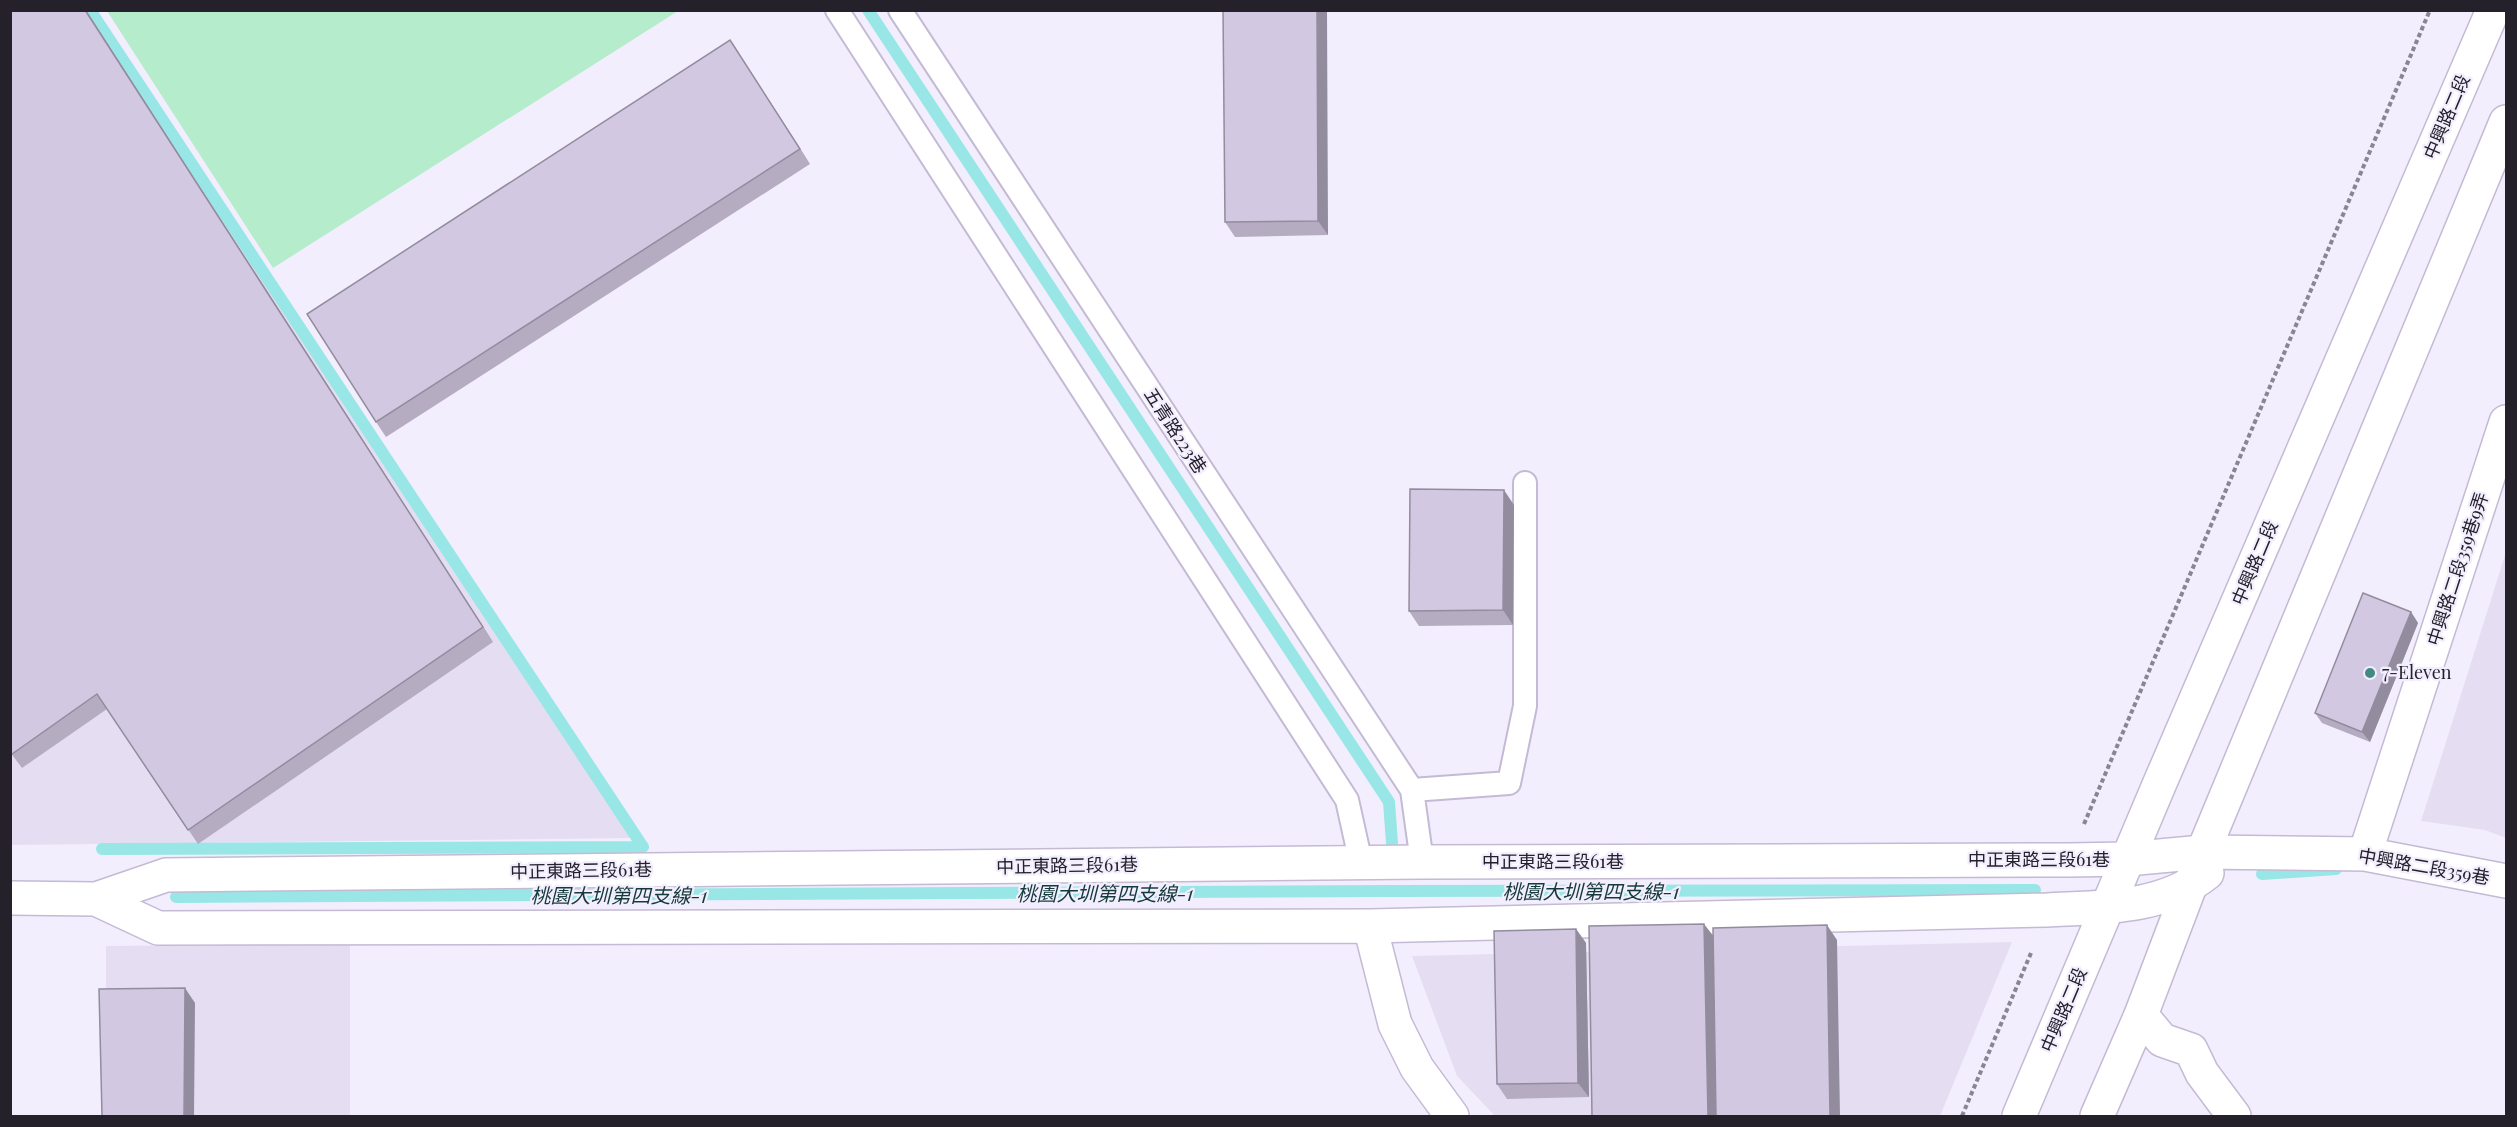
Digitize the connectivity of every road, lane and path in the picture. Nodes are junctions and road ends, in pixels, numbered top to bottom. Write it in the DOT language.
graph roads {
  1 [pos="837,10"];
  2 [pos="900,10"];
  3 [pos="2430,10"];
  4 [pos="2493,10"];
  5 [pos="2506,122"];
  6 [pos="2506,422"];
  7 [pos="1525,483"];
  8 [pos="1412,790"];
  9 [pos="2083,827"];
  10 [pos="2218,852"];
  11 [pos="2365,854"];
  12 [pos="2127,859"];
  13 [pos="1422,862"];
  14 [pos="1361,863"];
  15 [pos="2506,881"];
  16 [pos="2191,886"];
  17 [pos="10,898"];
  18 [pos="96,899"];
  19 [pos="2107,906"];
  20 [pos="1370,926"];
  21 [pos="2031,952"];
  22 [pos="2141,1015"];
  23 [pos="1452,1116"];
  24 [pos="1962,1116"];
  25 [pos="2019,1116"];
  26 [pos="2097,1116"];
  27 [pos="2234,1116"];
  1 -- 14 [label="lane"];
  2 -- 8 [label="lane, 五青路223巷"];
  3 -- 9 [label="path"];
  4 -- 12 [label="street, 中興路二段"];
  5 -- 10 [label="street"];
  6 -- 11 [label="street, 中興路二段359巷9弄"];
  7 -- 8 [label="lane"];
  8 -- 13 [label="lane, 五青路223巷"];
  10 -- 11 [label="street, 中興路二段359巷"];
  10 -- 12 [label="street, 中興路二段359巷"];
  10 -- 16 [label="street"];
  11 -- 15 [label="street, 中興路二段359巷"];
  12 -- 13 [label="street, 中正東路三段61巷"];
  12 -- 19 [label="street, 中興路二段"];
  13 -- 14 [label="street, 中正東路三段61巷"];
  14 -- 18 [label="street, 中正東路三段61巷"];
  16 -- 19 [label="street"];
  16 -- 22 [label="street"];
  17 -- 18 [label="street, 中正東路三段61巷"];
  18 -- 20 [label="street"];
  19 -- 20 [label="street"];
  19 -- 25 [label="street, 中興路二段"];
  20 -- 23 [label="street"];
  21 -- 24 [label="path"];
  22 -- 26 [label="street"];
  22 -- 27 [label="street"];
}
